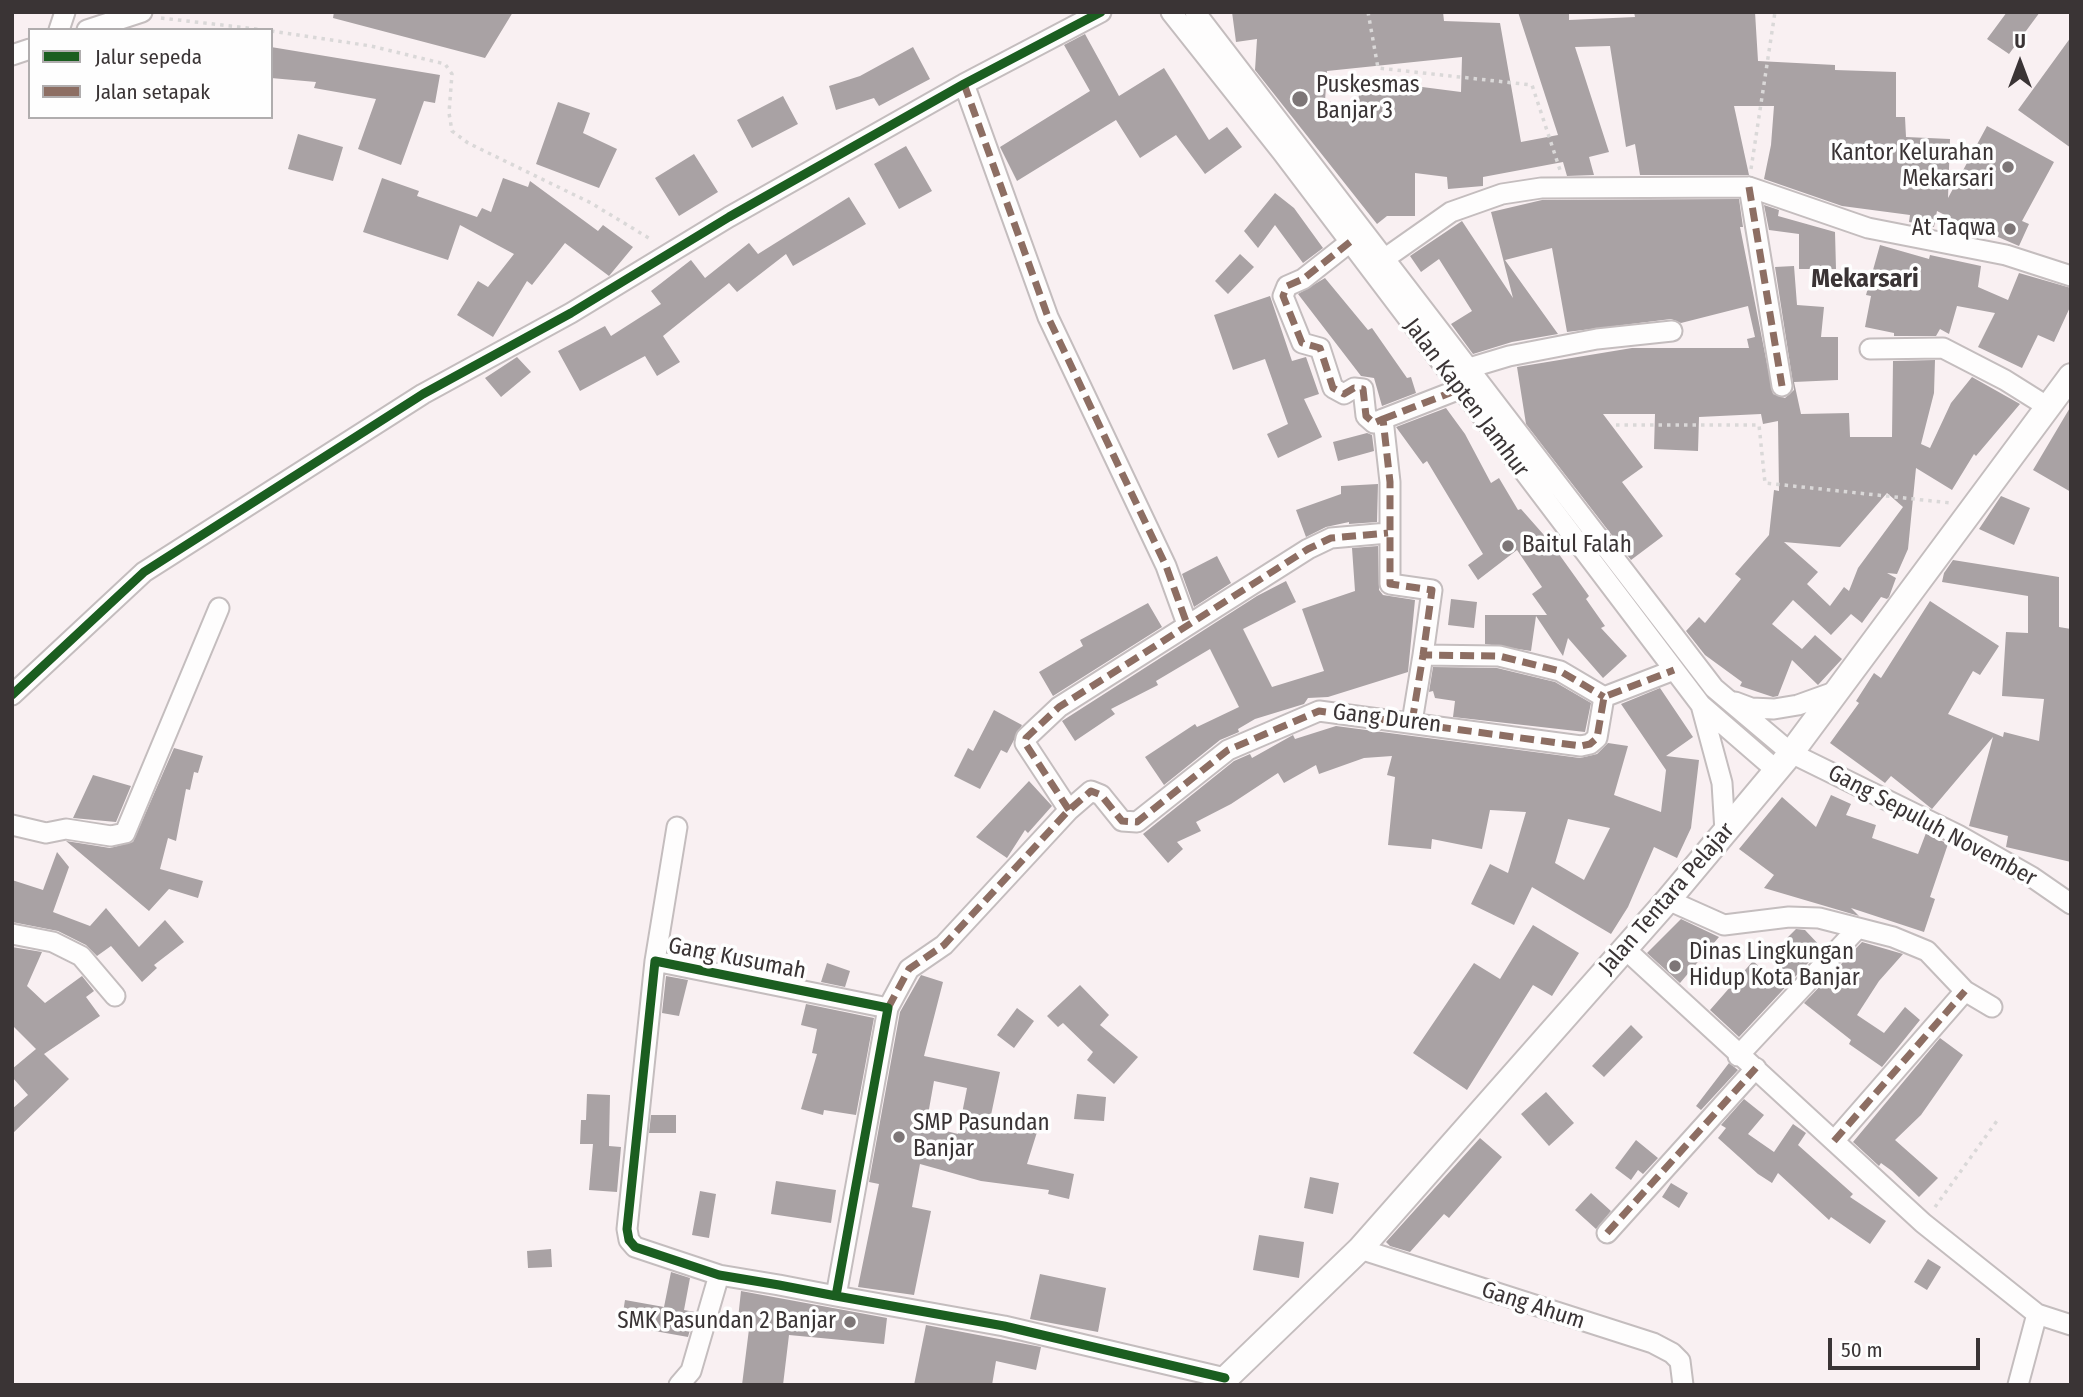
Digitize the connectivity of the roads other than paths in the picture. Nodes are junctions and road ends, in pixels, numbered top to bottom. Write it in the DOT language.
graph roads {
  1 [pos="1101,12"];
  2 [pos="1171,12"];
  3 [pos="1195,12"];
  4 [pos="140,14"];
  5 [pos="94,28"];
  6 [pos="964,85"];
  7 [pos="1749,187"];
  8 [pos="1350,242"];
  9 [pos="1378,263"];
  10 [pos="2071,276"];
  11 [pos="1672,331"];
  12 [pos="1870,349"];
  13 [pos="1469,368"];
  14 [pos="2071,376"];
  15 [pos="1782,386"];
  16 [pos="1460,389"];
  17 [pos="2048,407"];
  18 [pos="1383,419"];
  19 [pos="1556,501"];
  20 [pos="1388,533"];
  21 [pos="219,608"];
  22 [pos="1187,624"];
  23 [pos="1423,655"];
  24 [pos="1674,670"];
  25 [pos="1714,688"];
  26 [pos="1837,691"];
  27 [pos="12,695"];
  28 [pos="1604,697"];
  29 [pos="1701,705"];
  30 [pos="1412,722"];
  31 [pos="1784,761"];
  32 [pos="1069,810"];
  33 [pos="12,825"];
  34 [pos="677,827"];
  35 [pos="1725,832"];
  36 [pos="1668,900"];
  37 [pos="2071,904"];
  38 [pos="1858,928"];
  39 [pos="12,934"];
  40 [pos="1624,948"];
  41 [pos="655,961"];
  42 [pos="1965,991"];
  43 [pos="115,996"];
  44 [pos="1992,1007"];
  45 [pos="888,1008"];
  46 [pos="1738,1056"];
  47 [pos="1756,1068"];
  48 [pos="1834,1141"];
  49 [pos="1607,1233"];
  50 [pos="1360,1249"];
  51 [pos="719,1275"];
  52 [pos="836,1296"];
  53 [pos="2037,1314"];
  54 [pos="2071,1325"];
  55 [pos="1222,1381"];
  56 [pos="679,1385"];
  57 [pos="1683,1385"];
  58 [pos="2018,1385"];
  1 -- 6 [label="street"];
  2 -- 8 [label="street, Jalan Kapten Jamhur"];
  3 -- 9 [label="street, Jalan Kapten Jamhur"];
  4 -- 5 [label="street"];
  6 -- 22 [label="street"];
  6 -- 27 [label="street"];
  7 -- 9 [label="street"];
  7 -- 10 [label="street"];
  7 -- 15 [label="street"];
  8 -- 9 [label="street, Jalan Kapten Jamhur"];
  8 -- 18 [label="street"];
  9 -- 13 [label="street, Jalan Kapten Jamhur"];
  9 -- 16 [label="street, Jalan Kapten Jamhur"];
  11 -- 13 [label="street"];
  12 -- 17 [label="street"];
  13 -- 19 [label="street, Jalan Kapten Jamhur"];
  14 -- 17 [label="main road, Jalan Tentara Pelajar"];
  16 -- 18 [label="street"];
  16 -- 19 [label="street, Jalan Kapten Jamhur"];
  17 -- 26 [label="main road, Jalan Tentara Pelajar"];
  18 -- 20 [label="street"];
  19 -- 24 [label="street, Jalan Kapten Jamhur"];
  19 -- 25 [label="street, Jalan Kapten Jamhur"];
  20 -- 22 [label="street"];
  20 -- 23 [label="street"];
  21 -- 33 [label="street"];
  22 -- 32 [label="street"];
  23 -- 28 [label="street"];
  23 -- 30 [label="street"];
  24 -- 28 [label="street"];
  24 -- 29 [label="street, Jalan Kapten Jamhur"];
  25 -- 26 [label="street"];
  25 -- 31 [label="street, Jalan Kapten Jamhur"];
  26 -- 31 [label="main road, Jalan Tentara Pelajar"];
  28 -- 30 [label="street, Gang Duren"];
  29 -- 31 [label="street, Jalan Kapten Jamhur"];
  29 -- 35 [label="street"];
  30 -- 32 [label="street, Gang Duren"];
  31 -- 35 [label="main road, Jalan Tentara Pelajar"];
  31 -- 37 [label="street, Gang Sepuluh November"];
  32 -- 45 [label="street"];
  34 -- 41 [label="street"];
  35 -- 36 [label="main road, Jalan Tentara Pelajar"];
  36 -- 38 [label="street"];
  36 -- 40 [label="main road, Jalan Tentara Pelajar"];
  38 -- 42 [label="street"];
  38 -- 46 [label="street"];
  39 -- 43 [label="street"];
  40 -- 46 [label="street"];
  40 -- 50 [label="main road, Jalan Tentara Pelajar"];
  41 -- 45 [label="street, Gang Kusumah"];
  41 -- 51 [label="street, Gang Kusumah"];
  42 -- 44 [label="street"];
  42 -- 48 [label="street"];
  45 -- 52 [label="street"];
  46 -- 47 [label="street"];
  47 -- 48 [label="street"];
  47 -- 49 [label="street"];
  48 -- 53 [label="street"];
  50 -- 55 [label="main road, Jalan Tentara Pelajar"];
  50 -- 57 [label="street, Gang Ahum"];
  51 -- 52 [label="street, Gang Kusumah"];
  51 -- 56 [label="street"];
  52 -- 55 [label="street, Gang Kusumah"];
  53 -- 54 [label="street"];
  53 -- 58 [label="street"];
}
